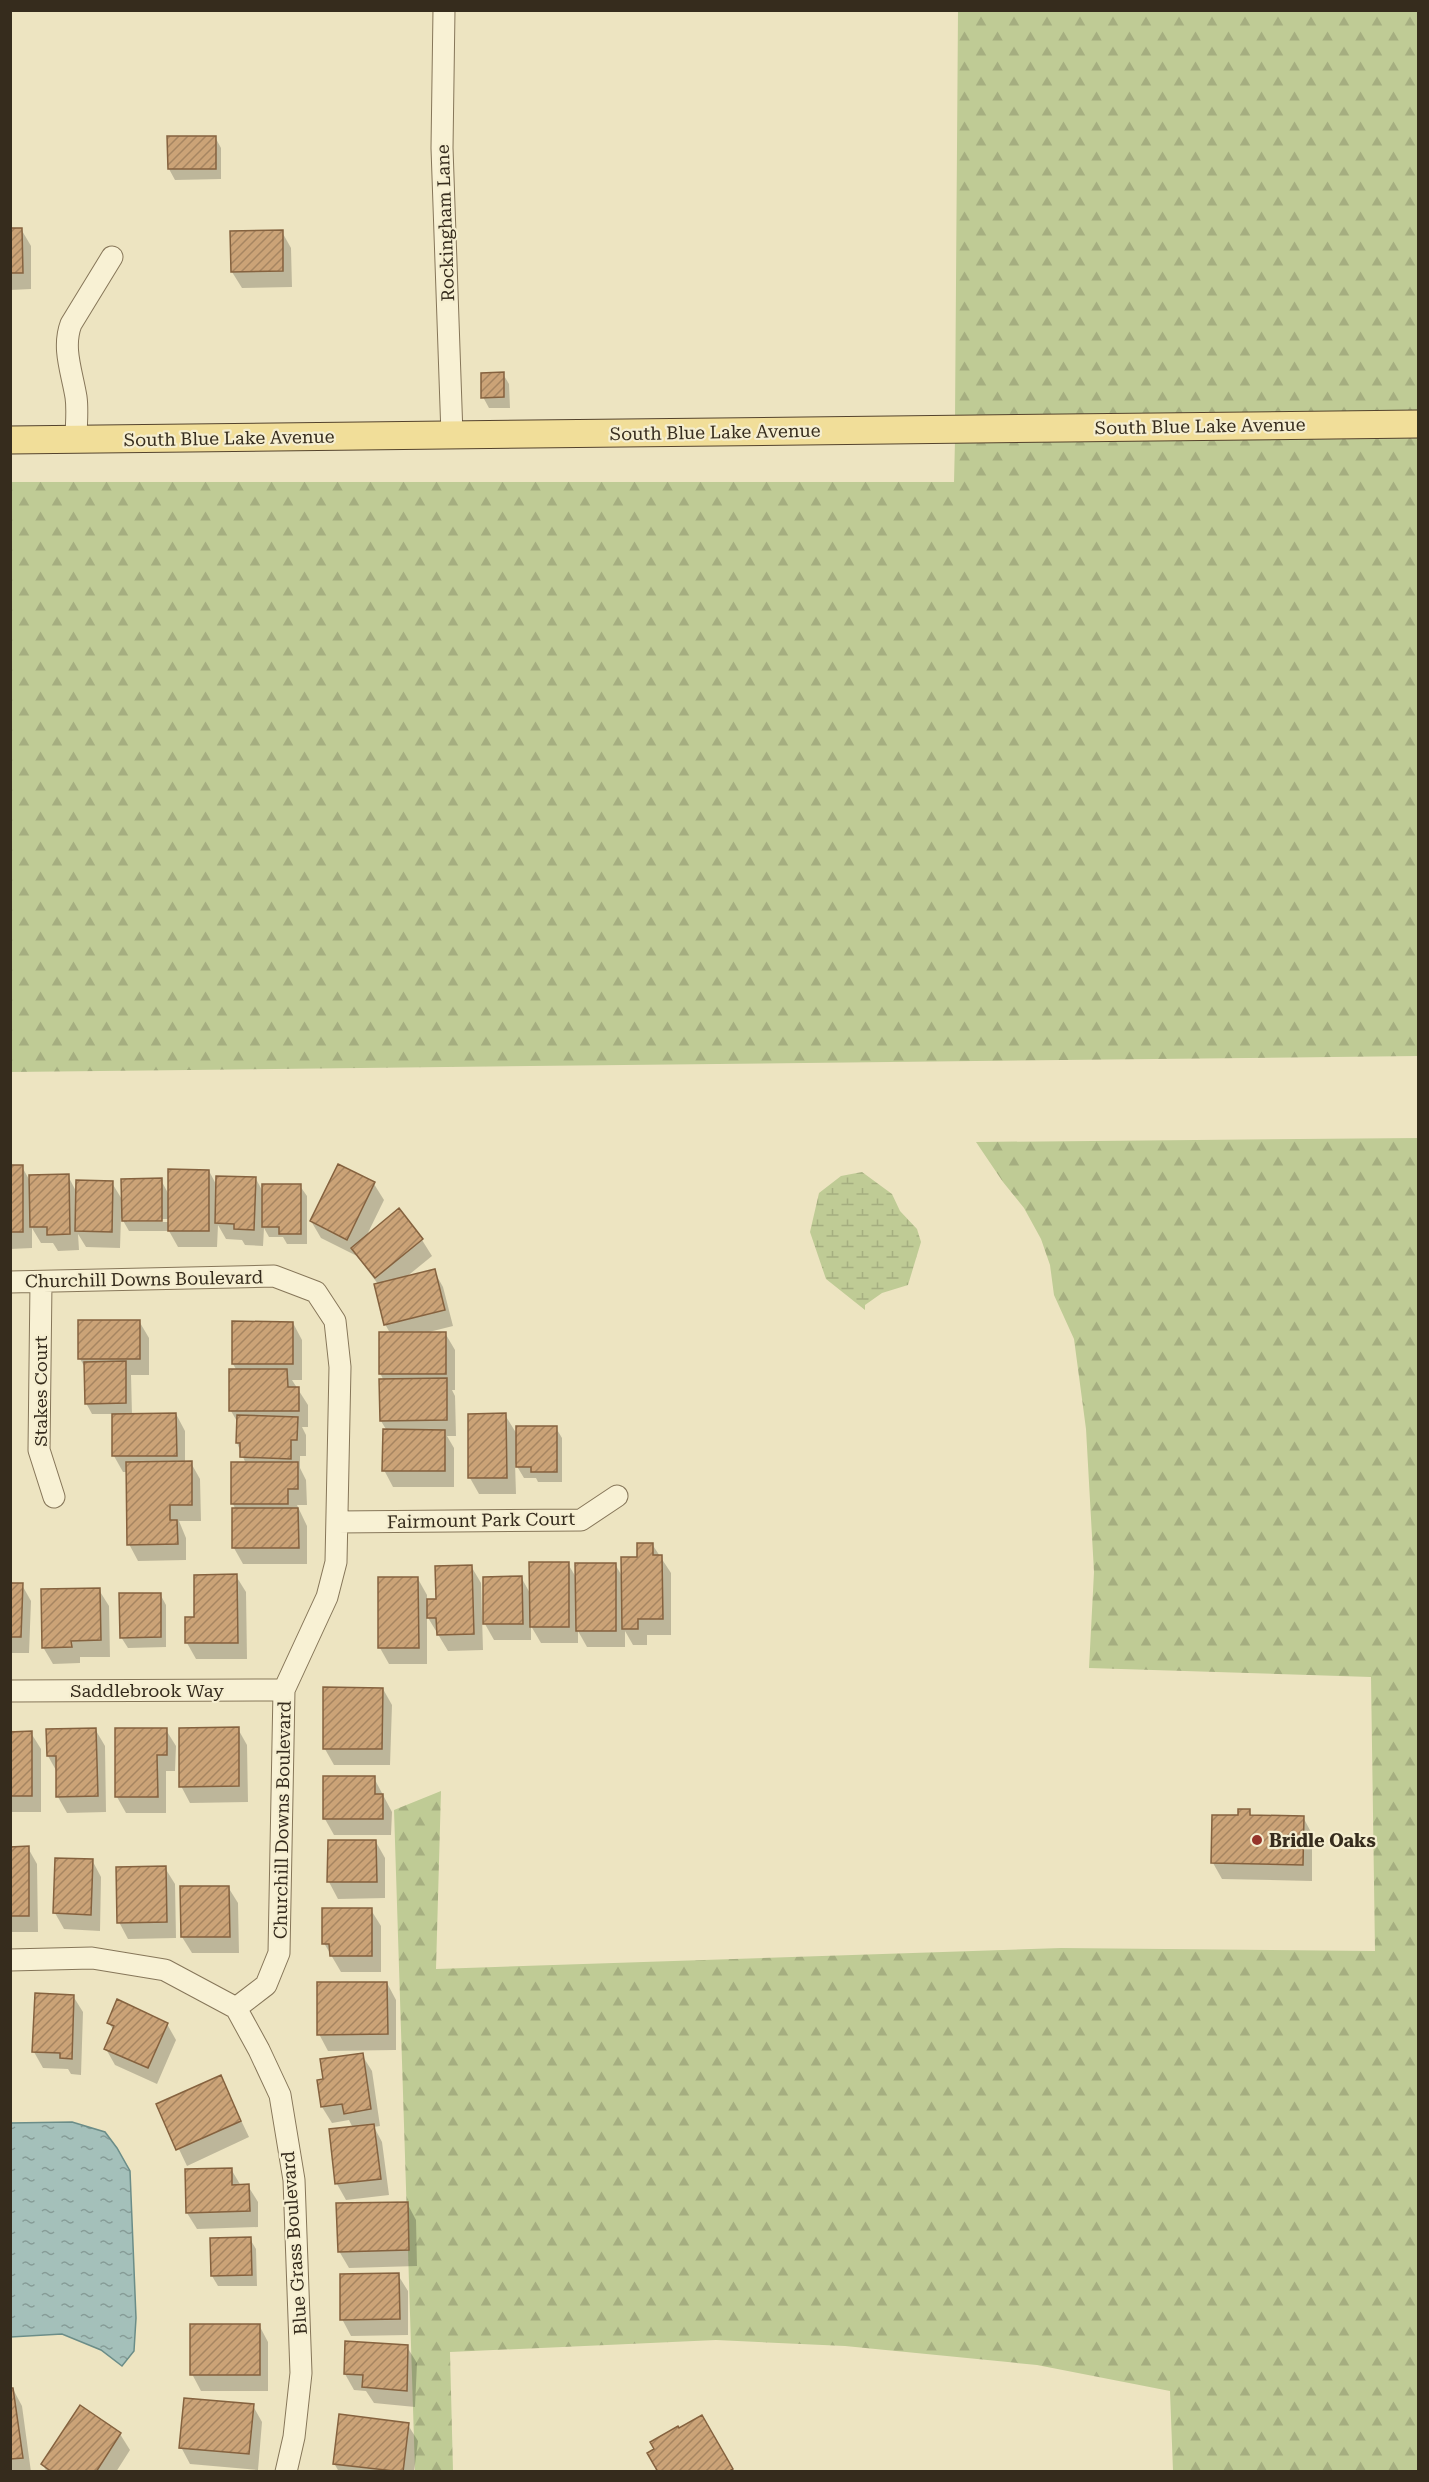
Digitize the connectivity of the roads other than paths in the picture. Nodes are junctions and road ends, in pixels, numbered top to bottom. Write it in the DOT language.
graph roads {
  1 [pos="444,10"];
  2 [pos="112,257"];
  3 [pos="1419,424"];
  4 [pos="452,435"];
  5 [pos="76,439"];
  6 [pos="10,440"];
  7 [pos="10,1282"];
  8 [pos="41,1282"];
  9 [pos="618,1496"];
  10 [pos="54,1497"];
  11 [pos="337,1522"];
  12 [pos="10,1690"];
  13 [pos="284,1690"];
  14 [pos="10,1960"];
  15 [pos="236,2008"];
  16 [pos="286,2472"];
  1 -- 4 [label="street, Rockingham Lane"];
  2 -- 5 [label="street"];
  3 -- 4 [label="main road, South Blue Lake Avenue"];
  4 -- 5 [label="main road, South Blue Lake Avenue"];
  5 -- 6 [label="main road, South Blue Lake Avenue"];
  7 -- 8 [label="street, Churchill Downs Boulevard"];
  8 -- 10 [label="street, Stakes Court"];
  8 -- 11 [label="street, Churchill Downs Boulevard"];
  9 -- 11 [label="street, Fairmount Park Court"];
  11 -- 13 [label="street, Churchill Downs Boulevard"];
  12 -- 13 [label="street, Saddlebrook Way"];
  13 -- 15 [label="street, Churchill Downs Boulevard"];
  14 -- 15 [label="street"];
  15 -- 16 [label="street, Blue Grass Boulevard"];
}
